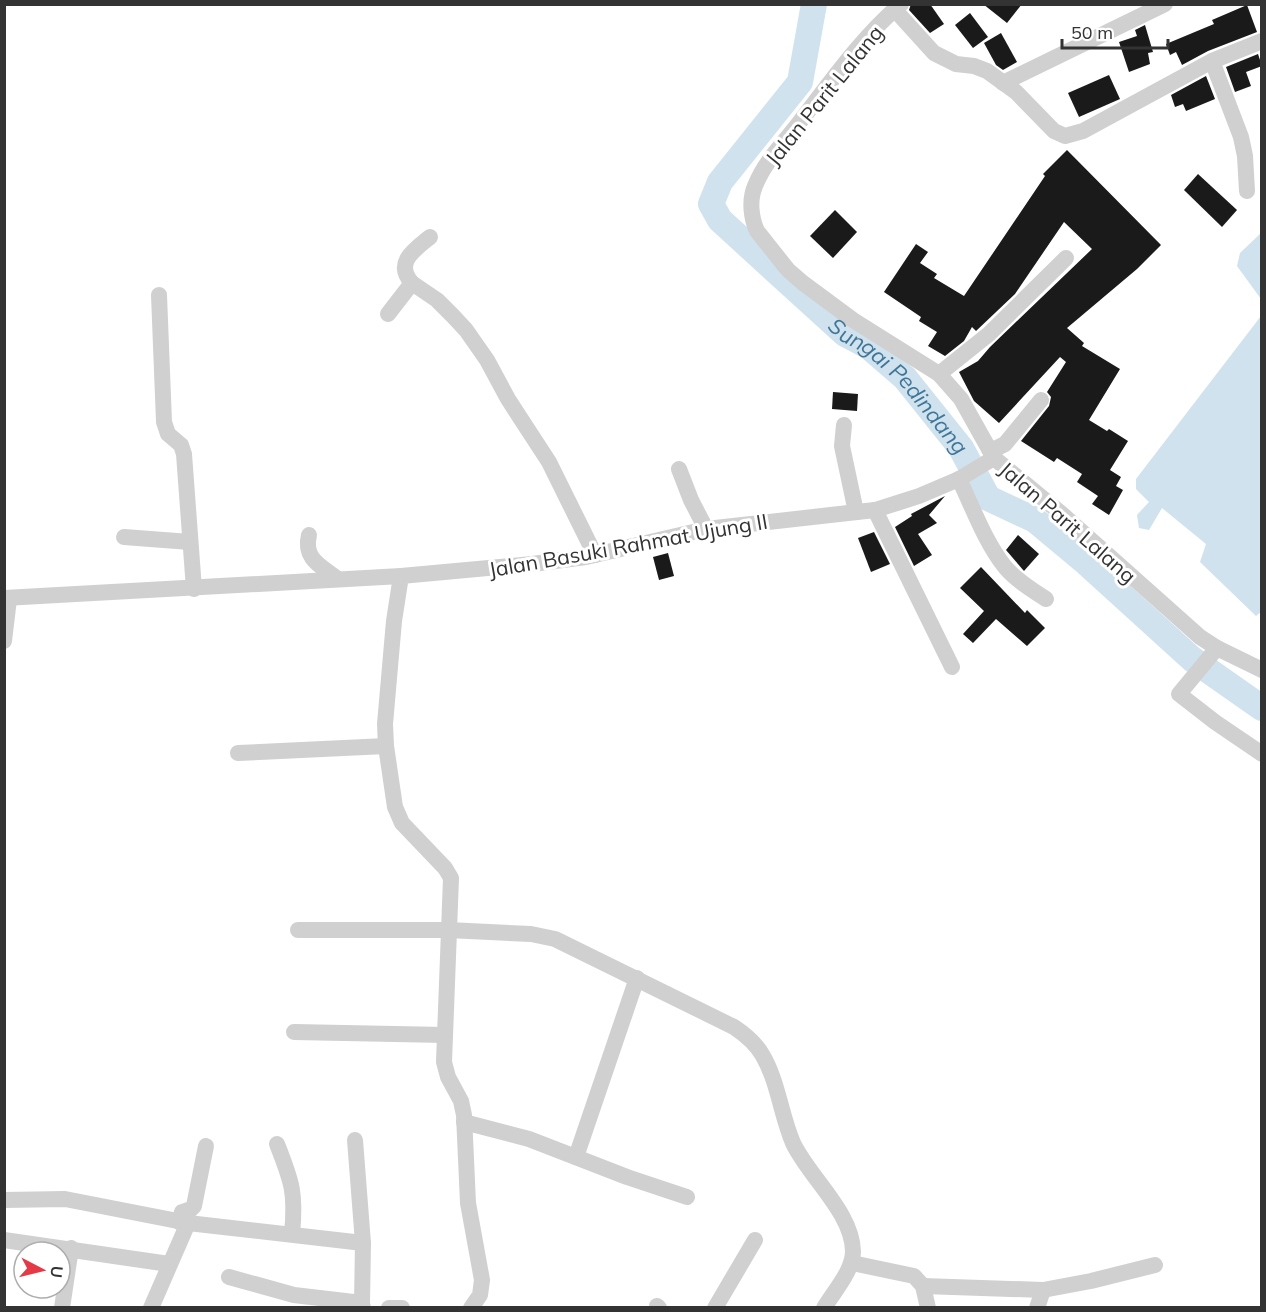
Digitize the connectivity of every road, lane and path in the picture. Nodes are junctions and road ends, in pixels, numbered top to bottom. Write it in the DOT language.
graph roads {
  1 [pos="1165,4"];
  2 [pos="898,7"];
  3 [pos="1262,41"];
  4 [pos="1212,61"];
  5 [pos="1003,83"];
  6 [pos="1247,191"];
  7 [pos="430,237"];
  8 [pos="1066,258"];
  9 [pos="412,283"];
  10 [pos="159,295"];
  11 [pos="388,314"];
  12 [pos="939,374"];
  13 [pos="1041,400"];
  14 [pos="844,425"];
  15 [pos="991,453"];
  16 [pos="680,469"];
  17 [pos="967,474"];
  18 [pos="875,510"];
  19 [pos="856,512"];
  20 [pos="706,529"];
  21 [pos="309,535"];
  22 [pos="124,537"];
  23 [pos="190,542"];
  24 [pos="594,555"];
  25 [pos="400,576"];
  26 [pos="338,579"];
  27 [pos="194,589"];
  28 [pos="7,598"];
  29 [pos="1046,599"];
  30 [pos="4,641"];
  31 [pos="1213,653"];
  32 [pos="952,667"];
  33 [pos="1262,670"];
  34 [pos="386,746"];
  35 [pos="238,753"];
  36 [pos="1262,754"];
  37 [pos="298,930"];
  38 [pos="448,930"];
  39 [pos="637,978"];
  40 [pos="294,1032"];
  41 [pos="445,1035"];
  42 [pos="464,1122"];
  43 [pos="355,1140"];
  44 [pos="277,1144"];
  45 [pos="206,1146"];
  46 [pos="576,1157"];
  47 [pos="687,1197"];
  48 [pos="4,1200"];
  49 [pos="183,1222"];
  50 [pos="292,1234"];
  51 [pos="754,1240"];
  52 [pos="363,1243"];
  53 [pos="72,1248"];
  54 [pos="852,1263"];
  55 [pos="169,1264"];
  56 [pos="1155,1265"];
  57 [pos="229,1277"];
  58 [pos="923,1286"];
  59 [pos="1044,1290"];
  60 [pos="363,1305"];
  61 [pos="151,1308"];
  62 [pos="389,1308"];
  63 [pos="402,1308"];
  64 [pos="471,1308"];
  65 [pos="715,1308"];
  66 [pos="824,1308"];
  67 [pos="928,1308"];
  68 [pos="1037,1308"];
  1 -- 5 [label="street"];
  2 -- 5 [label="street"];
  2 -- 12 [label="street, Jalan Parit Lalang"];
  3 -- 4 [label="street"];
  4 -- 5 [label="street"];
  4 -- 6 [label="street"];
  7 -- 9 [label="street"];
  8 -- 12 [label="street"];
  9 -- 11 [label="street"];
  9 -- 24 [label="street"];
  10 -- 23 [label="street"];
  12 -- 15 [label="street, Jalan Parit Lalang"];
  13 -- 15 [label="street, Jalan Basuki Rahmat Ujung II"];
  14 -- 19 [label="street"];
  15 -- 17 [label="street, Jalan Basuki Rahmat Ujung II"];
  15 -- 31 [label="street, Jalan Parit Lalang"];
  16 -- 20 [label="street"];
  17 -- 18 [label="street, Jalan Basuki Rahmat Ujung II"];
  17 -- 29 [label="street"];
  18 -- 19 [label="street, Jalan Basuki Rahmat Ujung II"];
  18 -- 32 [label="street"];
  19 -- 20 [label="street, Jalan Basuki Rahmat Ujung II"];
  20 -- 24 [label="street, Jalan Basuki Rahmat Ujung II"];
  21 -- 26 [label="street"];
  22 -- 23 [label="street"];
  23 -- 27 [label="street"];
  24 -- 25 [label="street, Jalan Basuki Rahmat Ujung II"];
  25 -- 26 [label="street, Jalan Basuki Rahmat Ujung II"];
  25 -- 34 [label="street"];
  26 -- 27 [label="street, Jalan Basuki Rahmat Ujung II"];
  27 -- 28 [label="street, Jalan Basuki Rahmat Ujung II"];
  28 -- 30 [label="street"];
  31 -- 33 [label="street, Jalan Parit Lalang"];
  31 -- 36 [label="street"];
  34 -- 35 [label="street"];
  34 -- 38 [label="street"];
  37 -- 38 [label="street"];
  38 -- 39 [label="street"];
  38 -- 41 [label="street"];
  39 -- 46 [label="street"];
  39 -- 54 [label="street"];
  40 -- 41 [label="street"];
  41 -- 42 [label="street"];
  42 -- 46 [label="street"];
  42 -- 64 [label="street"];
  43 -- 52 [label="street"];
  44 -- 50 [label="street"];
  45 -- 49 [label="street"];
  46 -- 47 [label="street"];
  48 -- 49 [label="street"];
  49 -- 50 [label="street"];
  49 -- 55 [label="street"];
  50 -- 52 [label="street"];
  51 -- 65 [label="street"];
  52 -- 60 [label="street"];
  53 -- 55 [label="street"];
  54 -- 58 [label="street"];
  54 -- 66 [label="street"];
  55 -- 61 [label="street"];
  56 -- 59 [label="street"];
  57 -- 60 [label="street"];
  58 -- 59 [label="street"];
  58 -- 67 [label="street"];
  59 -- 68 [label="street"];
  62 -- 63 [label="street"];
}
